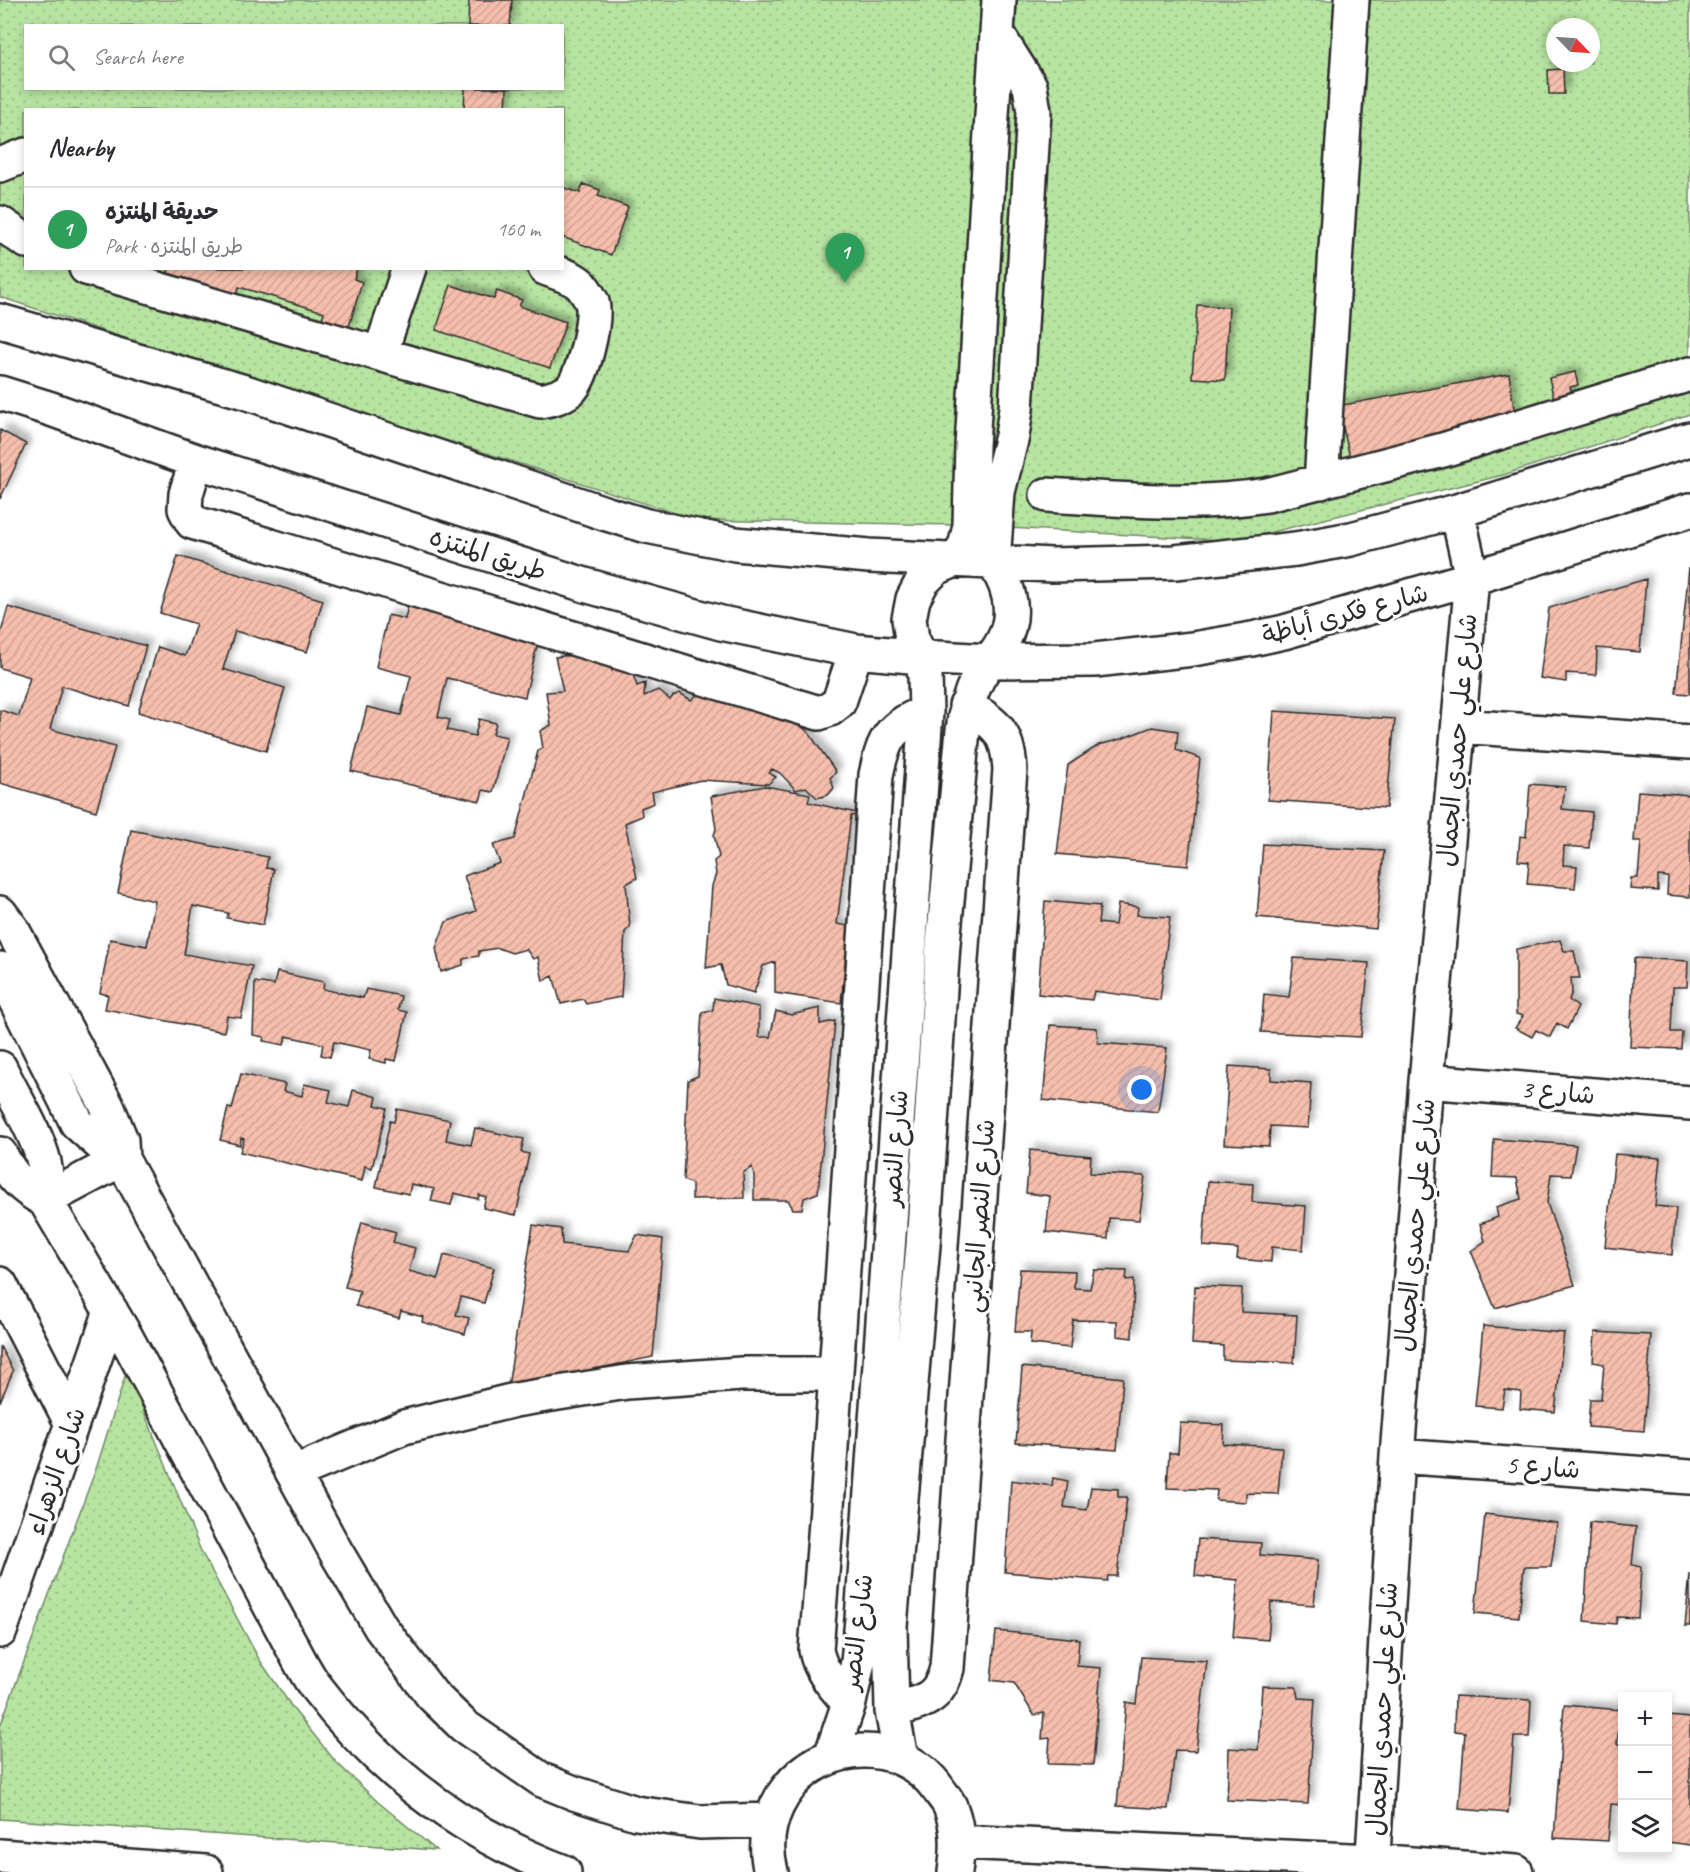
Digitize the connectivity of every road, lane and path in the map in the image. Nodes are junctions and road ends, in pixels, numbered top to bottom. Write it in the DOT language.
graph roads {
  1 [pos="999,0"];
  2 [pos="1352,0"];
  3 [pos="997,34"];
  4 [pos="24,155"];
  5 [pos="0,165"];
  6 [pos="0,223"];
  7 [pos="24,240"];
  8 [pos="93,270"];
  9 [pos="408,270"];
  10 [pos="550,270"];
  11 [pos="0,321"];
  12 [pos="380,354"];
  13 [pos="1690,374"];
  14 [pos="0,393"];
  15 [pos="1690,439"];
  16 [pos="972,446"];
  17 [pos="1008,450"];
  18 [pos="196,461"];
  19 [pos="1321,482"];
  20 [pos="1047,495"];
  21 [pos="1690,510"];
  22 [pos="1457,511"];
  23 [pos="955,560"];
  24 [pos="993,562"];
  25 [pos="1472,578"];
  26 [pos="856,651"];
  27 [pos="921,657"];
  28 [pos="989,661"];
  29 [pos="966,706"];
  30 [pos="926,712"];
  31 [pos="1460,726"];
  32 [pos="1690,742"];
  33 [pos="0,913"];
  34 [pos="0,969"];
  35 [pos="0,1068"];
  36 [pos="1426,1081"];
  37 [pos="1690,1103"];
  38 [pos="0,1154"];
  39 [pos="122,1160"];
  40 [pos="45,1200"];
  41 [pos="0,1284"];
  42 [pos="111,1311"];
  43 [pos="836,1374"];
  44 [pos="72,1424"];
  45 [pos="1397,1456"];
  46 [pos="293,1473"];
  47 [pos="1690,1477"];
  48 [pos="0,1631"];
  49 [pos="849,1703"];
  50 [pos="892,1711"];
  51 [pos="831,1756"];
  52 [pos="901,1758"];
  53 [pos="771,1820"];
  54 [pos="0,1856"];
  55 [pos="957,1857"];
  56 [pos="1373,1867"];
  57 [pos="206,1872"];
  58 [pos="562,1872"];
  59 [pos="771,1872"];
  60 [pos="1516,1872"];
  1 -- 3 [label="street"];
  2 -- 19 [label="street"];
  3 -- 16 [label="street"];
  3 -- 17 [label="street"];
  4 -- 5 [label="street"];
  6 -- 7 [label="street"];
  8 -- 12 [label="street"];
  9 -- 12 [label="street"];
  10 -- 12 [label="street"];
  11 -- 23 [label="street"];
  13 -- 19 [label="street"];
  14 -- 18 [label="street, طريق المنتزه"];
  15 -- 22 [label="street"];
  16 -- 17 [label="street"];
  16 -- 23 [label="street"];
  17 -- 24 [label="street"];
  18 -- 26 [label="street, طريق المنتزه"];
  18 -- 26 [label="street"];
  19 -- 20 [label="street"];
  21 -- 25 [label="street, شارع فكرى أباظة"];
  22 -- 24 [label="street"];
  22 -- 25 [label="street, شارع علي حمدي الجمال"];
  23 -- 24 [label="street"];
  23 -- 27 [label="street, شارع النصر"];
  24 -- 28 [label="street, شارع النصر"];
  25 -- 28 [label="street, شارع فكرى أباظة"];
  25 -- 31 [label="street, شارع علي حمدي الجمال"];
  26 -- 27 [label="street, طريق المنتزه"];
  27 -- 28 [label="street, طريق المنتزه"];
  27 -- 30 [label="street, شارع النصر"];
  28 -- 29 [label="street, شارع النصر"];
  29 -- 50 [label="street, شارع النصر"];
  29 -- 50 [label="street, شارع النصر الجانبى"];
  30 -- 43 [label="street"];
  30 -- 49 [label="street, شارع النصر"];
  31 -- 32 [label="street"];
  31 -- 36 [label="street, شارع علي حمدي الجمال"];
  33 -- 39 [label="street"];
  34 -- 39 [label="street"];
  35 -- 40 [label="street"];
  36 -- 37 [label="street, شارع 3"];
  36 -- 45 [label="street, شارع علي حمدي الجمال"];
  38 -- 40 [label="street"];
  39 -- 40 [label="street"];
  39 -- 46 [label="street"];
  40 -- 42 [label="street"];
  41 -- 44 [label="street"];
  42 -- 44 [label="street, شارع الزهراء"];
  42 -- 58 [label="street"];
  43 -- 46 [label="street"];
  43 -- 49 [label="street"];
  44 -- 48 [label="street, شارع الزهراء"];
  45 -- 47 [label="street, شارع 5"];
  45 -- 56 [label="street, شارع علي حمدي الجمال"];
  46 -- 53 [label="street"];
  49 -- 51 [label="street, شارع النصر"];
  50 -- 52 [label="street, شارع النصر"];
  51 -- 52 [label="street"];
  51 -- 53 [label="street"];
  52 -- 55 [label="street"];
  53 -- 59 [label="street"];
  54 -- 57 [label="street"];
  55 -- 56 [label="street"];
  56 -- 60 [label="street"];
}
